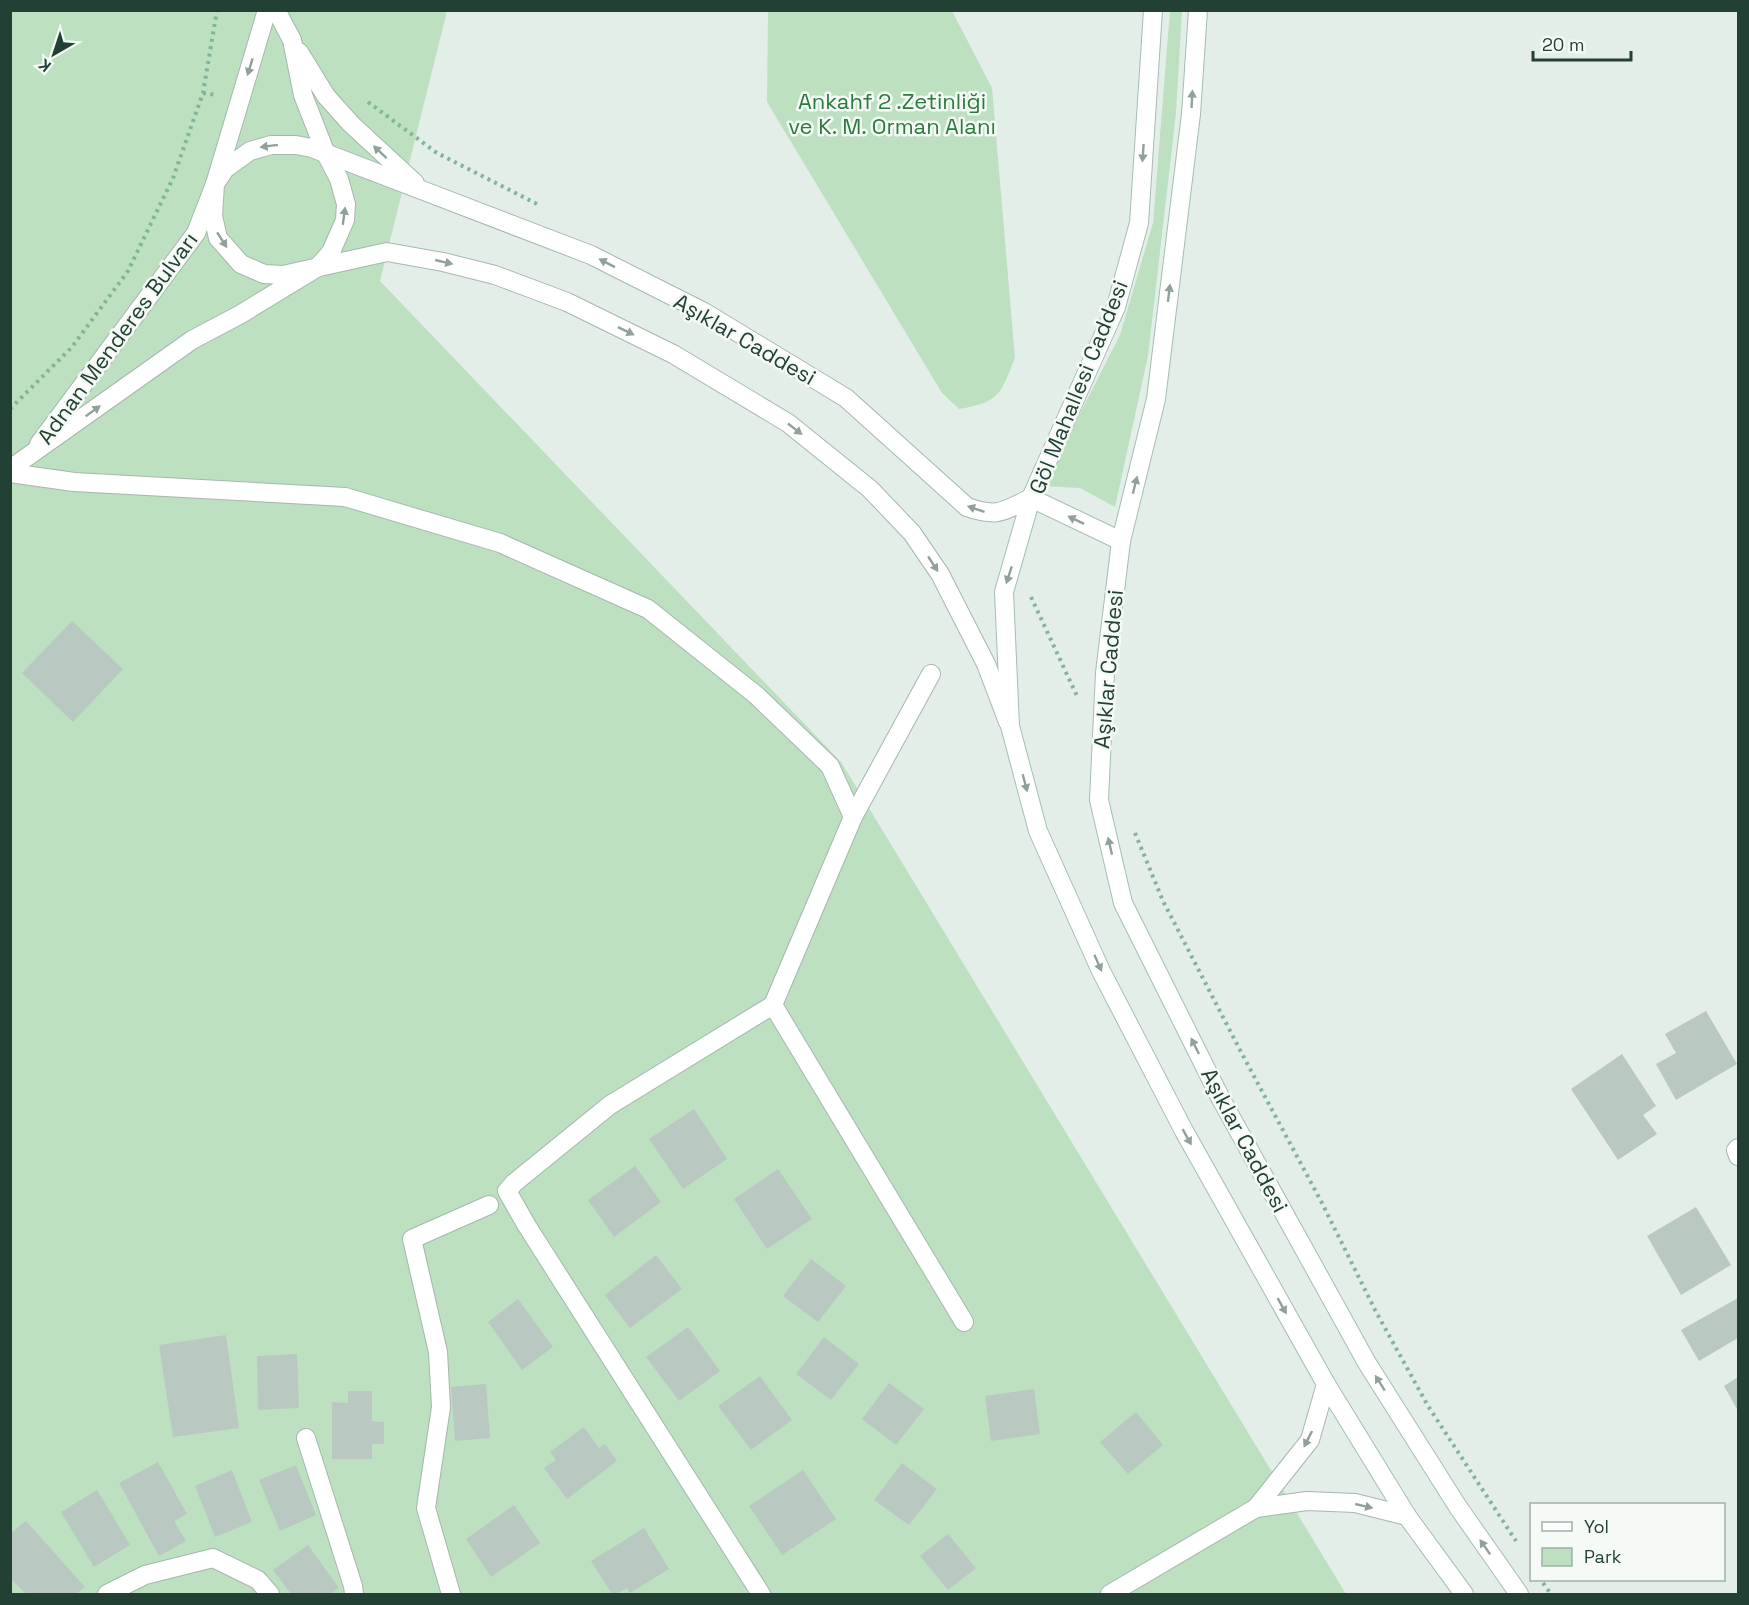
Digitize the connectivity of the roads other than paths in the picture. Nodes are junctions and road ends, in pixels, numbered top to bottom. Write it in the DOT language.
graph roads {
  1 [pos="267,10"];
  2 [pos="276,10"];
  3 [pos="1153,10"];
  4 [pos="1198,10"];
  5 [pos="292,40"];
  6 [pos="326,154"];
  7 [pos="215,184"];
  8 [pos="423,191"];
  9 [pos="318,267"];
  10 [pos="28,458"];
  11 [pos="10,471"];
  12 [pos="1031,498"];
  13 [pos="1121,542"];
  14 [pos="931,674"];
  15 [pos="1010,726"];
  16 [pos="853,817"];
  17 [pos="773,1005"];
  18 [pos="1738,1148"];
  19 [pos="1738,1156"];
  20 [pos="489,1205"];
  21 [pos="964,1322"];
  22 [pos="1326,1384"];
  23 [pos="306,1438"];
  24 [pos="1256,1508"];
  25 [pos="1407,1516"];
  26 [pos="107,1594"];
  27 [pos="270,1594"];
  28 [pos="354,1594"];
  29 [pos="451,1594"];
  30 [pos="761,1594"];
  31 [pos="1110,1594"];
  32 [pos="1464,1594"];
  33 [pos="1519,1594"];
  1 -- 7 [label="street, Adnan Menderes Bulvarı, one-way"];
  2 -- 5 [label="street"];
  3 -- 12 [label="street, Göl Mahallesi Caddesi, one-way"];
  13 -- 4 [label="street, one-way"];
  5 -- 6 [label="street"];
  8 -- 5 [label="street, one-way"];
  6 -- 7 [label="street, one-way"];
  6 -- 8 [label="street, Aşıklar Caddesi"];
  9 -- 6 [label="street, one-way"];
  7 -- 9 [label="street, one-way"];
  7 -- 10 [label="street, Adnan Menderes Bulvarı"];
  12 -- 8 [label="street, Aşıklar Caddesi, one-way"];
  10 -- 9 [label="street, Adnan Menderes Bulvarı, one-way"];
  9 -- 15 [label="street, one-way"];
  10 -- 11 [label="street, Adnan Menderes Bulvarı"];
  11 -- 16 [label="street"];
  13 -- 12 [label="street, one-way"];
  12 -- 15 [label="street, Göl Mahallesi Caddesi, one-way"];
  33 -- 13 [label="street, Aşıklar Caddesi, one-way"];
  14 -- 16 [label="street"];
  15 -- 22 [label="street, one-way"];
  16 -- 17 [label="street"];
  17 -- 21 [label="street"];
  17 -- 30 [label="street"];
  18 -- 19 [label="street"];
  20 -- 29 [label="street"];
  22 -- 24 [label="street, one-way"];
  22 -- 25 [label="street"];
  23 -- 28 [label="street"];
  24 -- 25 [label="street, one-way"];
  24 -- 31 [label="street"];
  25 -- 32 [label="street"];
  26 -- 27 [label="street"];
}
